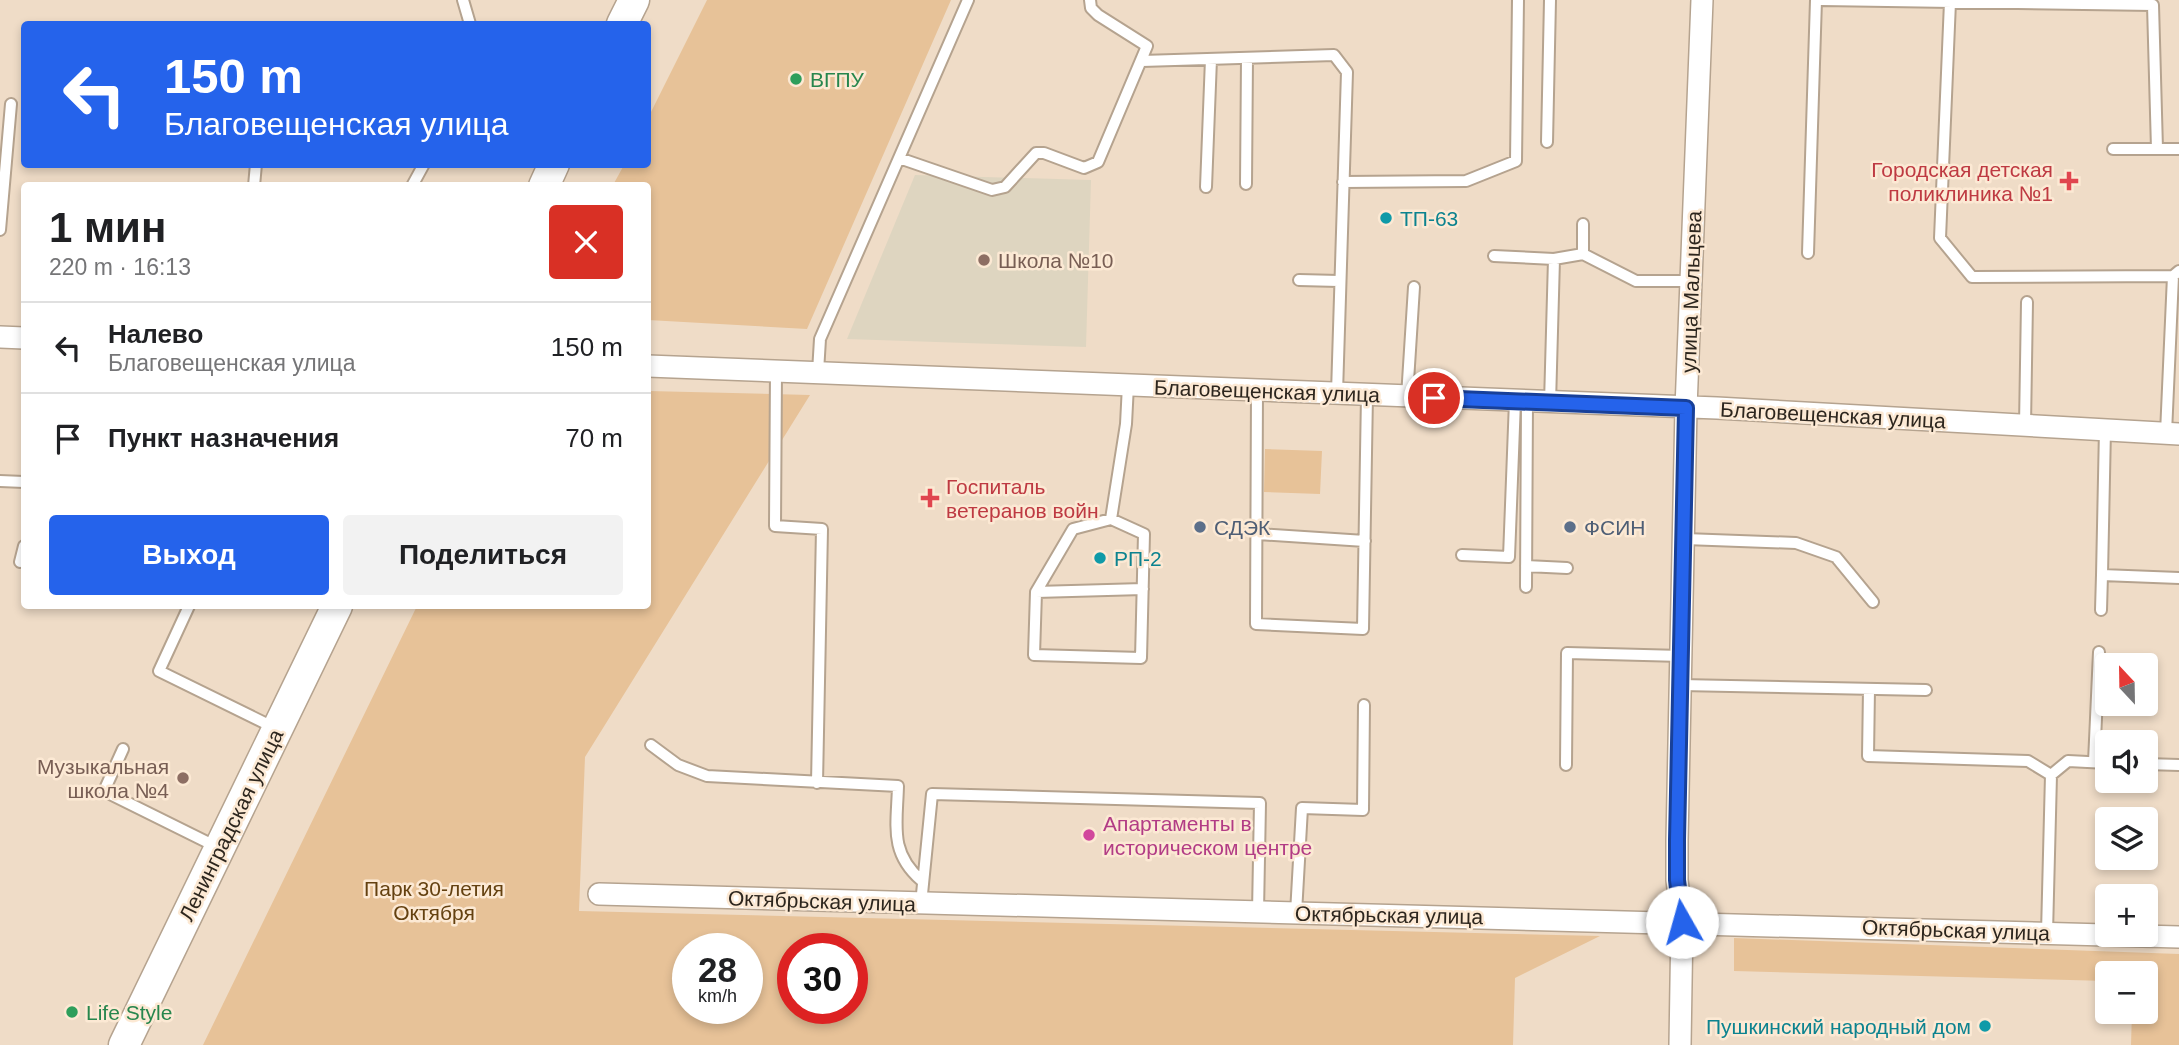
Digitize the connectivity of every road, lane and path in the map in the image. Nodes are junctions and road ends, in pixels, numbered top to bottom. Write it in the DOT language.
graph roads {
  1 [pos="463,0"];
  2 [pos="634,0"];
  3 [pos="968,0"];
  4 [pos="1090,0"];
  5 [pos="1518,0"];
  6 [pos="1550,0"];
  7 [pos="1702,0"];
  8 [pos="1816,0"];
  9 [pos="1822,0"];
  10 [pos="1950,2"];
  11 [pos="2153,2"];
  12 [pos="469,21"];
  13 [pos="624,21"];
  14 [pos="1247,58"];
  15 [pos="1211,59"];
  16 [pos="1143,61"];
  17 [pos="11,104"];
  18 [pos="1547,142"];
  19 [pos="2113,149"];
  20 [pos="2157,149"];
  21 [pos="2179,149"];
  22 [pos="899,158"];
  23 [pos="1343,182"];
  24 [pos="1246,184"];
  25 [pos="1206,187"];
  26 [pos="1583,224"];
  27 [pos="0,230"];
  28 [pos="1808,253"];
  29 [pos="1583,254"];
  30 [pos="1494,256"];
  31 [pos="1554,259"];
  32 [pos="2176,274"];
  33 [pos="1299,280"];
  34 [pos="1339,281"];
  35 [pos="1691,281"];
  36 [pos="1414,287"];
  37 [pos="2027,302"];
  38 [pos="0,337"];
  39 [pos="21,338"];
  40 [pos="651,366"];
  41 [pos="776,370"];
  42 [pos="818,372"];
  43 [pos="1128,385"];
  44 [pos="1257,390"];
  45 [pos="1337,393"];
  46 [pos="1367,395"];
  47 [pos="1407,397"];
  48 [pos="1521,402"];
  49 [pos="1550,403"];
  50 [pos="1686,408"];
  51 [pos="2025,425"];
  52 [pos="2105,429"];
  53 [pos="2173,433"];
  54 [pos="0,481"];
  55 [pos="21,482"];
  56 [pos="1111,519"];
  57 [pos="1258,534"];
  58 [pos="1685,540"];
  59 [pos="1365,541"];
  60 [pos="1462,555"];
  61 [pos="21,558"];
  62 [pos="20,562"];
  63 [pos="1526,566"];
  64 [pos="1567,568"];
  65 [pos="2102,575"];
  66 [pos="2179,578"];
  67 [pos="1526,587"];
  68 [pos="1143,589"];
  69 [pos="1036,592"];
  70 [pos="1873,602"];
  71 [pos="188,609"];
  72 [pos="336,609"];
  73 [pos="2101,610"];
  74 [pos="2099,652"];
  75 [pos="1682,656"];
  76 [pos="1681,685"];
  77 [pos="1869,689"];
  78 [pos="1926,690"];
  79 [pos="1364,705"];
  80 [pos="278,729"];
  81 [pos="651,745"];
  82 [pos="122,748"];
  83 [pos="2094,762"];
  84 [pos="2158,764"];
  85 [pos="1566,765"];
  86 [pos="2179,765"];
  87 [pos="2051,775"];
  88 [pos="817,783"];
  89 [pos="220,848"];
  90 [pos="921,880"];
  91 [pos="599,894"];
  92 [pos="921,904"];
  93 [pos="1258,912"];
  94 [pos="1296,913"];
  95 [pos="1682,922"];
  96 [pos="2047,933"];
  97 [pos="2179,937"];
  98 [pos="124,1045"];
  99 [pos="1680,1045"];
  1 -- 12 [label="lane"];
  2 -- 13 [label="main road"];
  3 -- 22 [label="lane"];
  4 -- 16 [label="lane"];
  5 -- 23 [label="lane"];
  6 -- 18 [label="lane"];
  7 -- 35 [label="street, улица Мальцева"];
  8 -- 28 [label="lane"];
  9 -- 10 [label="lane"];
  10 -- 11 [label="lane"];
  10 -- 32 [label="lane"];
  11 -- 20 [label="lane"];
  14 -- 15 [label="lane"];
  14 -- 23 [label="lane"];
  14 -- 24 [label="lane"];
  15 -- 16 [label="lane"];
  15 -- 25 [label="lane"];
  16 -- 22 [label="lane"];
  17 -- 27 [label="lane"];
  19 -- 20 [label="lane"];
  20 -- 21 [label="lane"];
  22 -- 42 [label="lane"];
  23 -- 34 [label="lane"];
  26 -- 29 [label="lane"];
  29 -- 31 [label="lane"];
  29 -- 35 [label="lane"];
  30 -- 31 [label="lane"];
  31 -- 49 [label="lane"];
  32 -- 53 [label="lane"];
  33 -- 34 [label="lane"];
  34 -- 45 [label="lane"];
  35 -- 50 [label="street, улица Мальцева"];
  36 -- 47 [label="lane"];
  37 -- 51 [label="lane"];
  38 -- 39 [label="street"];
  40 -- 41 [label="street, Благовещенская улица"];
  41 -- 42 [label="street, Благовещенская улица"];
  41 -- 88 [label="lane"];
  42 -- 43 [label="street, Благовещенская улица"];
  43 -- 44 [label="street, Благовещенская улица"];
  43 -- 56 [label="lane"];
  44 -- 45 [label="street, Благовещенская улица"];
  44 -- 57 [label="lane"];
  45 -- 46 [label="street, Благовещенская улица"];
  46 -- 47 [label="street, Благовещенская улица"];
  46 -- 59 [label="lane"];
  47 -- 48 [label="street, Благовещенская улица"];
  48 -- 49 [label="street, Благовещенская улица"];
  48 -- 60 [label="lane"];
  48 -- 63 [label="lane"];
  49 -- 50 [label="street, Благовещенская улица"];
  50 -- 51 [label="street, Благовещенская улица"];
  50 -- 58 [label="street, улица Мальцева"];
  51 -- 52 [label="street, Благовещенская улица"];
  52 -- 53 [label="street, Благовещенская улица"];
  52 -- 65 [label="lane"];
  54 -- 55 [label="lane"];
  56 -- 68 [label="lane"];
  56 -- 69 [label="lane"];
  57 -- 59 [label="lane"];
  57 -- 59 [label="lane"];
  58 -- 70 [label="lane"];
  58 -- 75 [label="street, улица Мальцева"];
  61 -- 62 [label="lane"];
  63 -- 64 [label="lane"];
  63 -- 67 [label="lane"];
  65 -- 66 [label="lane"];
  65 -- 73 [label="lane"];
  68 -- 69 [label="lane"];
  68 -- 69 [label="lane"];
  71 -- 80 [label="lane"];
  72 -- 80 [label="main road, Ленинградская улица"];
  74 -- 83 [label="lane"];
  75 -- 76 [label="street, улица Мальцева"];
  75 -- 85 [label="lane"];
  76 -- 77 [label="lane"];
  76 -- 95 [label="street, улица Мальцева"];
  77 -- 78 [label="lane"];
  77 -- 87 [label="lane"];
  79 -- 94 [label="lane"];
  80 -- 89 [label="main road, Ленинградская улица"];
  81 -- 88 [label="lane"];
  82 -- 89 [label="lane"];
  83 -- 87 [label="lane"];
  84 -- 86 [label="lane"];
  87 -- 96 [label="lane"];
  88 -- 90 [label="lane"];
  89 -- 98 [label="main road, Ленинградская улица"];
  90 -- 92 [label="lane"];
  90 -- 93 [label="lane"];
  91 -- 92 [label="street, Октябрьская улица"];
  92 -- 93 [label="street, Октябрьская улица"];
  93 -- 94 [label="street, Октябрьская улица"];
  94 -- 95 [label="street, Октябрьская улица"];
  95 -- 96 [label="street, Октябрьская улица"];
  95 -- 99 [label="street, улица Мальцева"];
  96 -- 97 [label="street, Октябрьская улица"];
}
